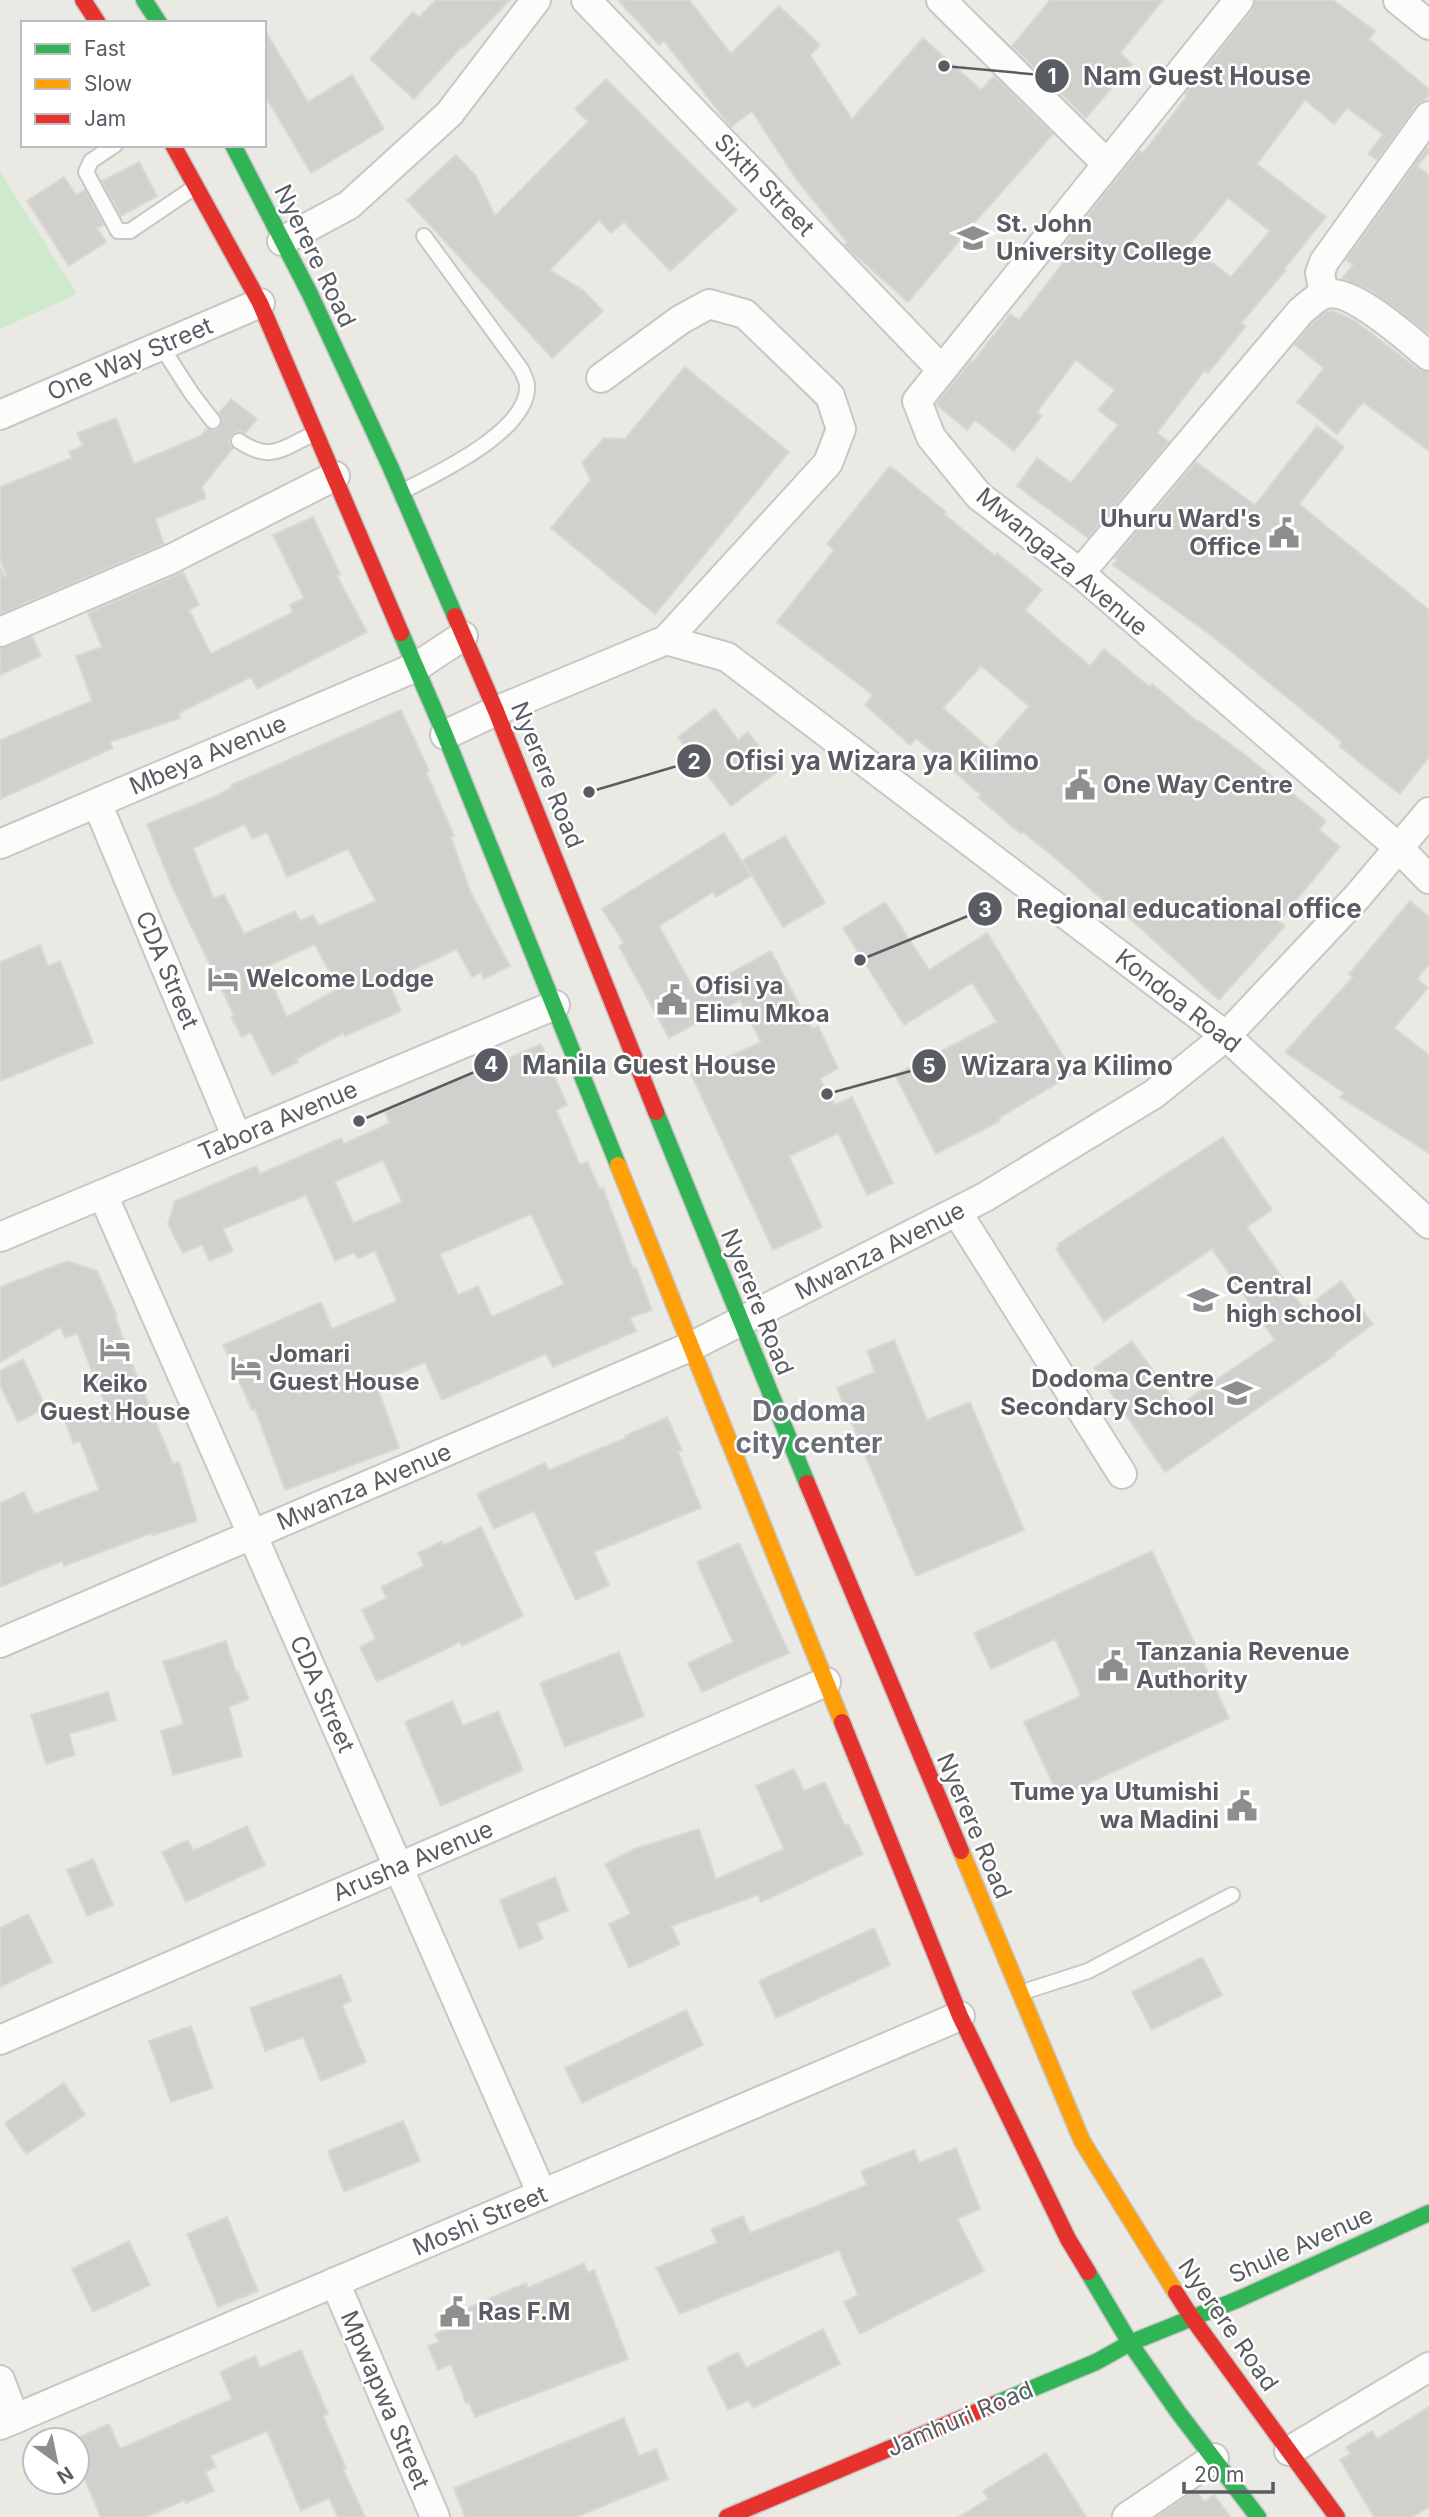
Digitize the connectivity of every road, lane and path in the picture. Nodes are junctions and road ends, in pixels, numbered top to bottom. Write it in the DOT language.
graph roads {
  1 [pos="83,0"];
  2 [pos="144,0"];
  3 [pos="537,0"];
  4 [pos="586,0"];
  5 [pos="941,0"];
  6 [pos="1239,0"];
  7 [pos="1398,0"];
  8 [pos="97,21"];
  9 [pos="158,21"];
  10 [pos="1429,25"];
  11 [pos="1429,117"];
  12 [pos="112,147"];
  13 [pos="174,147"];
  14 [pos="234,147"];
  15 [pos="1107,164"];
  16 [pos="197,186"];
  17 [pos="424,236"];
  18 [pos="282,241"];
  19 [pos="1324,294"];
  20 [pos="260,303"];
  21 [pos="161,346"];
  22 [pos="1429,356"];
  23 [pos="942,370"];
  24 [pos="601,378"];
  25 [pos="0,415"];
  26 [pos="213,421"];
  27 [pos="316,433"];
  28 [pos="239,441"];
  29 [pos="335,476"];
  30 [pos="402,492"];
  31 [pos="1080,573"];
  32 [pos="0,632"];
  33 [pos="463,636"];
  34 [pos="666,640"];
  35 [pos="416,667"];
  36 [pos="496,711"];
  37 [pos="445,736"];
  38 [pos="97,803"];
  39 [pos="1429,812"];
  40 [pos="0,844"];
  41 [pos="1398,847"];
  42 [pos="1429,879"];
  43 [pos="555,1005"];
  44 [pos="1226,1036"];
  45 [pos="237,1138"];
  46 [pos="103,1195"];
  47 [pos="957,1212"];
  48 [pos="1429,1224"];
  49 [pos="0,1237"];
  50 [pos="740,1323"];
  51 [pos="692,1346"];
  52 [pos="1122,1474"];
  53 [pos="252,1535"];
  54 [pos="0,1643"];
  55 [pos="826,1682"];
  56 [pos="398,1867"];
  57 [pos="1232,1895"];
  58 [pos="1019,1993"];
  59 [pos="960,2016"];
  60 [pos="0,2040"];
  61 [pos="542,2194"];
  62 [pos="1429,2213"];
  63 [pos="335,2282"];
  64 [pos="1192,2318"];
  65 [pos="1130,2343"];
  66 [pos="1429,2367"];
  67 [pos="0,2380"];
  68 [pos="8,2422"];
  69 [pos="1289,2451"];
  70 [pos="1214,2458"];
  71 [pos="435,2517"];
  72 [pos="727,2517"];
  73 [pos="1127,2517"];
  74 [pos="1258,2517"];
  75 [pos="1337,2517"];
  1 -- 8 [label="main road"];
  2 -- 9 [label="main road"];
  3 -- 18 [label="street"];
  4 -- 23 [label="street, Sixth Street"];
  5 -- 15 [label="street"];
  6 -- 15 [label="street, Mwangaza Avenue"];
  7 -- 10 [label="street"];
  11 -- 19 [label="street"];
  12 -- 16 [label="lane"];
  13 -- 16 [label="main road"];
  14 -- 18 [label="main road, Nyerere Road"];
  15 -- 23 [label="street, Mwangaza Avenue"];
  16 -- 20 [label="main road"];
  17 -- 30 [label="lane"];
  18 -- 30 [label="main road, Nyerere Road"];
  19 -- 22 [label="street"];
  19 -- 31 [label="street"];
  20 -- 21 [label="street, One Way Street"];
  20 -- 27 [label="main road"];
  21 -- 25 [label="street, One Way Street"];
  21 -- 26 [label="lane"];
  23 -- 31 [label="street, Mwangaza Avenue"];
  24 -- 34 [label="street"];
  27 -- 28 [label="lane"];
  27 -- 29 [label="main road"];
  29 -- 32 [label="street"];
  29 -- 35 [label="main road"];
  30 -- 33 [label="main road, Nyerere Road"];
  31 -- 41 [label="street, Mwangaza Avenue"];
  33 -- 35 [label="street, Mbeya Avenue"];
  33 -- 36 [label="main road, Nyerere Road"];
  34 -- 36 [label="street"];
  34 -- 44 [label="street, Kondoa Road"];
  35 -- 37 [label="main road"];
  35 -- 38 [label="street, Mbeya Avenue"];
  36 -- 37 [label="street"];
  36 -- 50 [label="main road, Nyerere Road"];
  37 -- 43 [label="main road"];
  38 -- 40 [label="street, Mbeya Avenue"];
  38 -- 45 [label="street, CDA Street"];
  39 -- 41 [label="street, Mwanza Avenue"];
  41 -- 42 [label="street"];
  41 -- 44 [label="street, Mwanza Avenue"];
  43 -- 45 [label="street, Tabora Avenue"];
  43 -- 51 [label="main road"];
  44 -- 47 [label="street, Mwanza Avenue"];
  44 -- 48 [label="street, Kondoa Road"];
  45 -- 46 [label="street, Tabora Avenue"];
  46 -- 49 [label="street, Tabora Avenue"];
  46 -- 53 [label="street, CDA Street"];
  47 -- 50 [label="street, Mwanza Avenue"];
  47 -- 52 [label="street"];
  50 -- 51 [label="street, Mwanza Avenue"];
  50 -- 58 [label="main road, Nyerere Road"];
  51 -- 53 [label="street, Mwanza Avenue"];
  51 -- 55 [label="main road"];
  53 -- 54 [label="street, Mwanza Avenue"];
  53 -- 56 [label="street, CDA Street"];
  55 -- 56 [label="street, Arusha Avenue"];
  55 -- 59 [label="main road"];
  56 -- 60 [label="street, Arusha Avenue"];
  56 -- 61 [label="street, CDA Street"];
  57 -- 58 [label="lane"];
  58 -- 64 [label="main road, Nyerere Road"];
  59 -- 61 [label="street, Moshi Street"];
  59 -- 65 [label="main road"];
  61 -- 63 [label="street, Moshi Street"];
  62 -- 64 [label="main road, Shule Avenue"];
  63 -- 68 [label="street, Moshi Street"];
  63 -- 71 [label="street, Mpwapwa Street"];
  64 -- 65 [label="main road, Jamhuri Road"];
  64 -- 69 [label="main road, Nyerere Road"];
  65 -- 70 [label="main road"];
  65 -- 72 [label="main road, Jamhuri Road"];
  66 -- 69 [label="street"];
  67 -- 68 [label="street"];
  69 -- 75 [label="main road, Nyerere Road"];
  70 -- 73 [label="street"];
  70 -- 74 [label="main road"];
}
